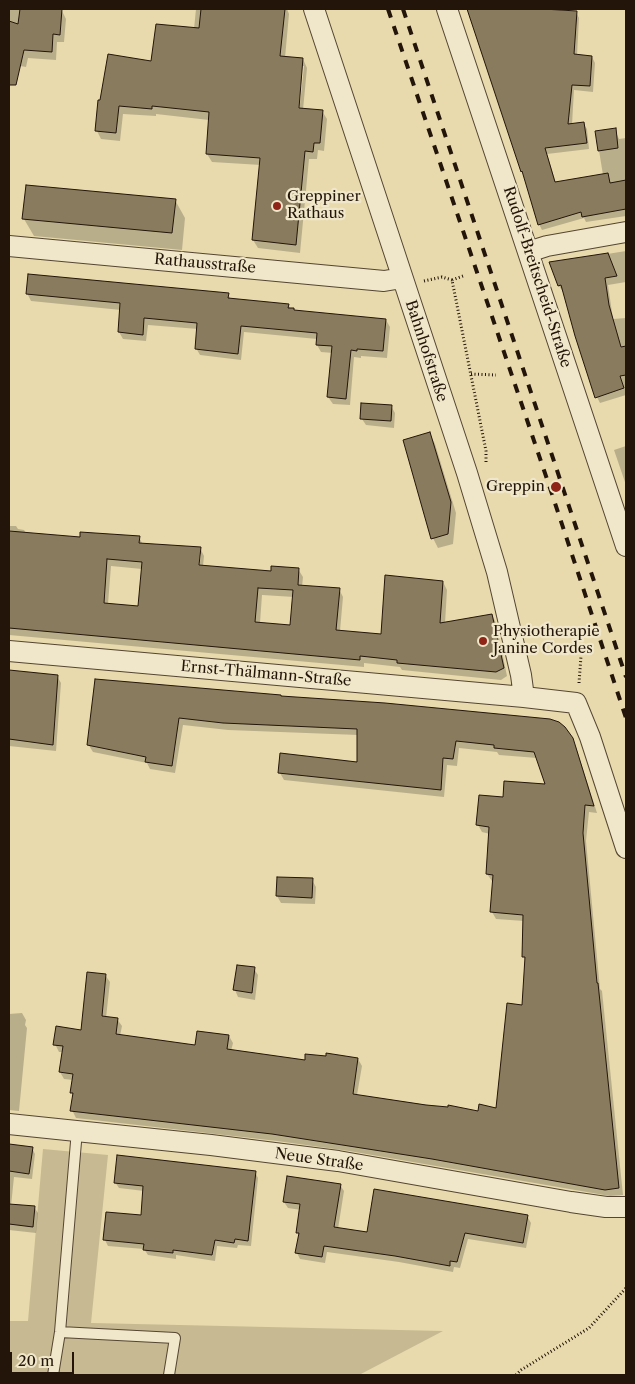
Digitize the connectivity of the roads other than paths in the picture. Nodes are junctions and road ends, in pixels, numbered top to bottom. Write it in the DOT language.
graph roads {
  1 [pos="314,9"];
  2 [pos="447,9"];
  3 [pos="626,232"];
  4 [pos="9,246"];
  5 [pos="528,252"];
  6 [pos="402,278"];
  7 [pos="626,546"];
  8 [pos="9,651"];
  9 [pos="524,697"];
  10 [pos="626,848"];
  11 [pos="9,1124"];
  12 [pos="77,1130"];
  13 [pos="626,1207"];
  14 [pos="60,1332"];
  15 [pos="53,1375"];
  16 [pos="169,1375"];
  1 -- 6 [label="street, Bahnhofstraße"];
  2 -- 5 [label="street, Rudolf-Breitscheid-Straße"];
  3 -- 5 [label="street"];
  4 -- 6 [label="street, Rathausstraße"];
  5 -- 7 [label="street, Rudolf-Breitscheid-Straße"];
  6 -- 9 [label="street, Bahnhofstraße"];
  8 -- 9 [label="street, Ernst-Thälmann-Straße"];
  9 -- 10 [label="street, Ernst-Thälmann-Straße"];
  11 -- 12 [label="street, Neue Straße"];
  12 -- 13 [label="street, Neue Straße"];
  12 -- 14 [label="lane"];
  14 -- 15 [label="lane"];
  14 -- 16 [label="lane"];
}
